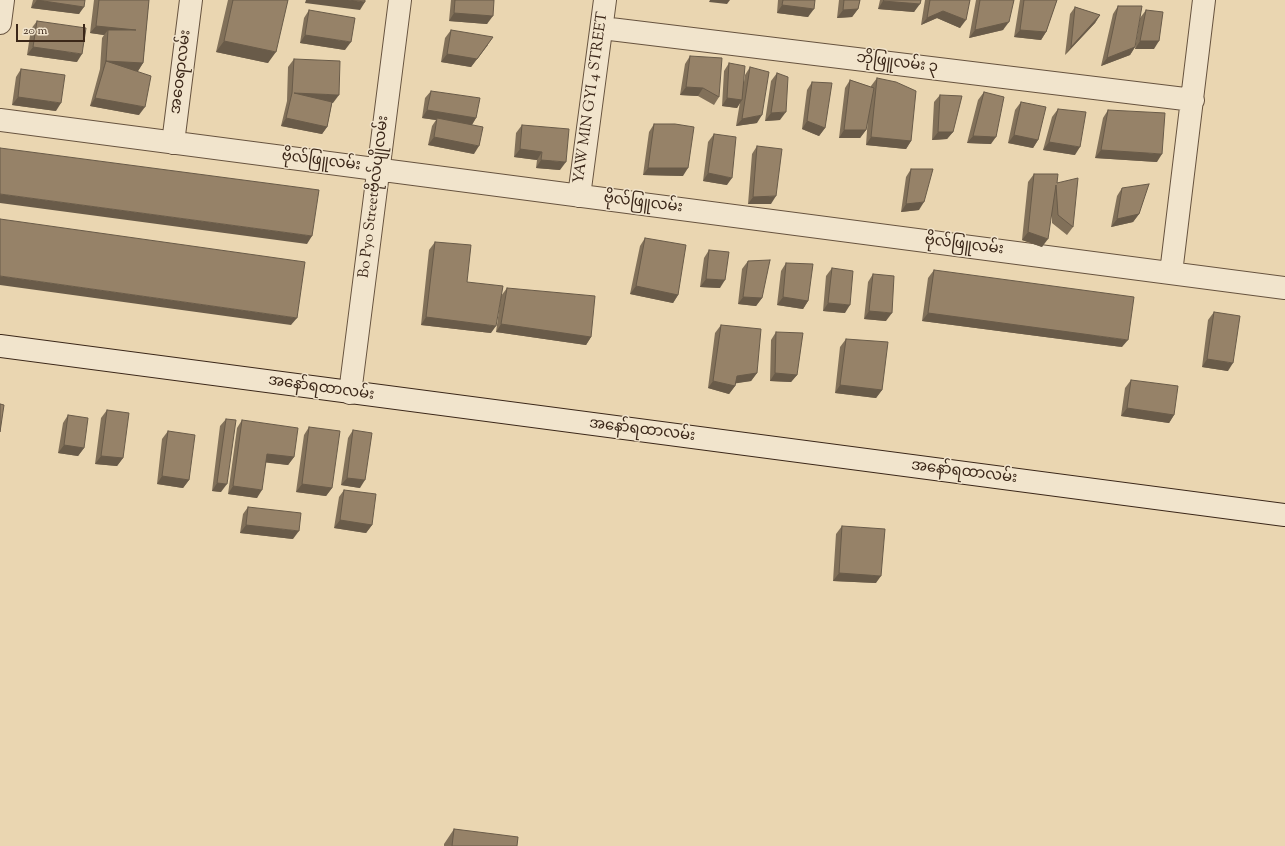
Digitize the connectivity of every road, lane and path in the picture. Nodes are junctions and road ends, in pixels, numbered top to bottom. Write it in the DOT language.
graph roads {
  1 [pos="3,0"];
  2 [pos="191,0"];
  3 [pos="400,0"];
  4 [pos="605,0"];
  5 [pos="1204,0"];
  6 [pos="0,23"];
  7 [pos="602,28"];
  8 [pos="1193,100"];
  9 [pos="0,120"];
  10 [pos="173,143"];
  11 [pos="379,170"];
  12 [pos="579,196"];
  13 [pos="1171,274"];
  14 [pos="1285,288"];
  15 [pos="0,346"];
  16 [pos="350,393"];
  17 [pos="1285,516"];
  1 -- 6 [label="street"];
  2 -- 10 [label="street, အဝေရာလမ်း"];
  3 -- 11 [label="street, Bo Pyo Streetဗိုလ်ပျိုလမ်း"];
  4 -- 7 [label="street, YAW MIN GYI 4 STREET"];
  5 -- 8 [label="street"];
  7 -- 8 [label="street, ဘိုဖြူလမ်း ၃"];
  7 -- 12 [label="street, YAW MIN GYI 4 STREET"];
  8 -- 13 [label="street"];
  9 -- 10 [label="street, ဗိုလ်ဖြူလမ်း"];
  10 -- 11 [label="street, ဗိုလ်ဖြူလမ်း"];
  11 -- 12 [label="street, ဗိုလ်ဖြူလမ်း"];
  11 -- 16 [label="street, Bo Pyo Streetဗိုလ်ပျိုလမ်း"];
  12 -- 13 [label="street, ဗိုလ်ဖြူလမ်း"];
  13 -- 14 [label="street, ဗိုလ်ဖြူလမ်း"];
  15 -- 16 [label="street, အနော်ရထာလမ်း"];
  16 -- 17 [label="street, အနော်ရထာလမ်း"];
}
